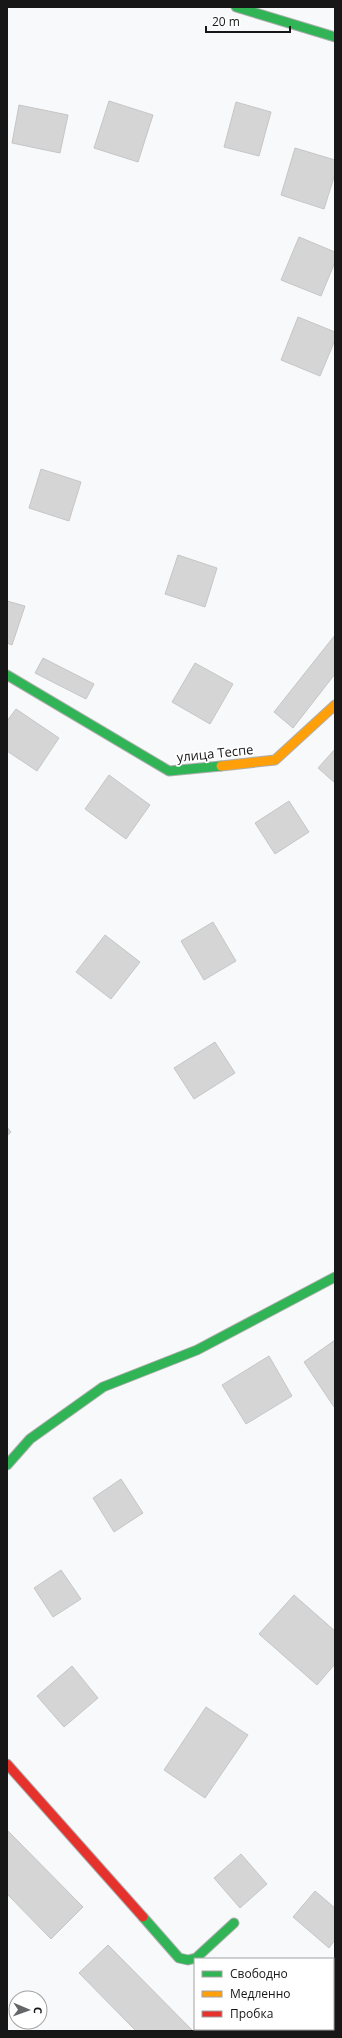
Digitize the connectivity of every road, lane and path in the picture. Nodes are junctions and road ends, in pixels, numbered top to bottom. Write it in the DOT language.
graph roads {
  1 [pos="236,7"];
  2 [pos="335,37"];
  3 [pos="7,674"];
  4 [pos="335,705"];
  5 [pos="335,1277"];
  6 [pos="7,1465"];
  7 [pos="7,1764"];
  8 [pos="234,1923"];
  9 [pos="194,1958"];
  10 [pos="196,1958"];
  1 -- 2 [label="street"];
  3 -- 4 [label="street, улица Теспе"];
  5 -- 6 [label="street"];
  7 -- 9 [label="street"];
  8 -- 10 [label="street"];
}
